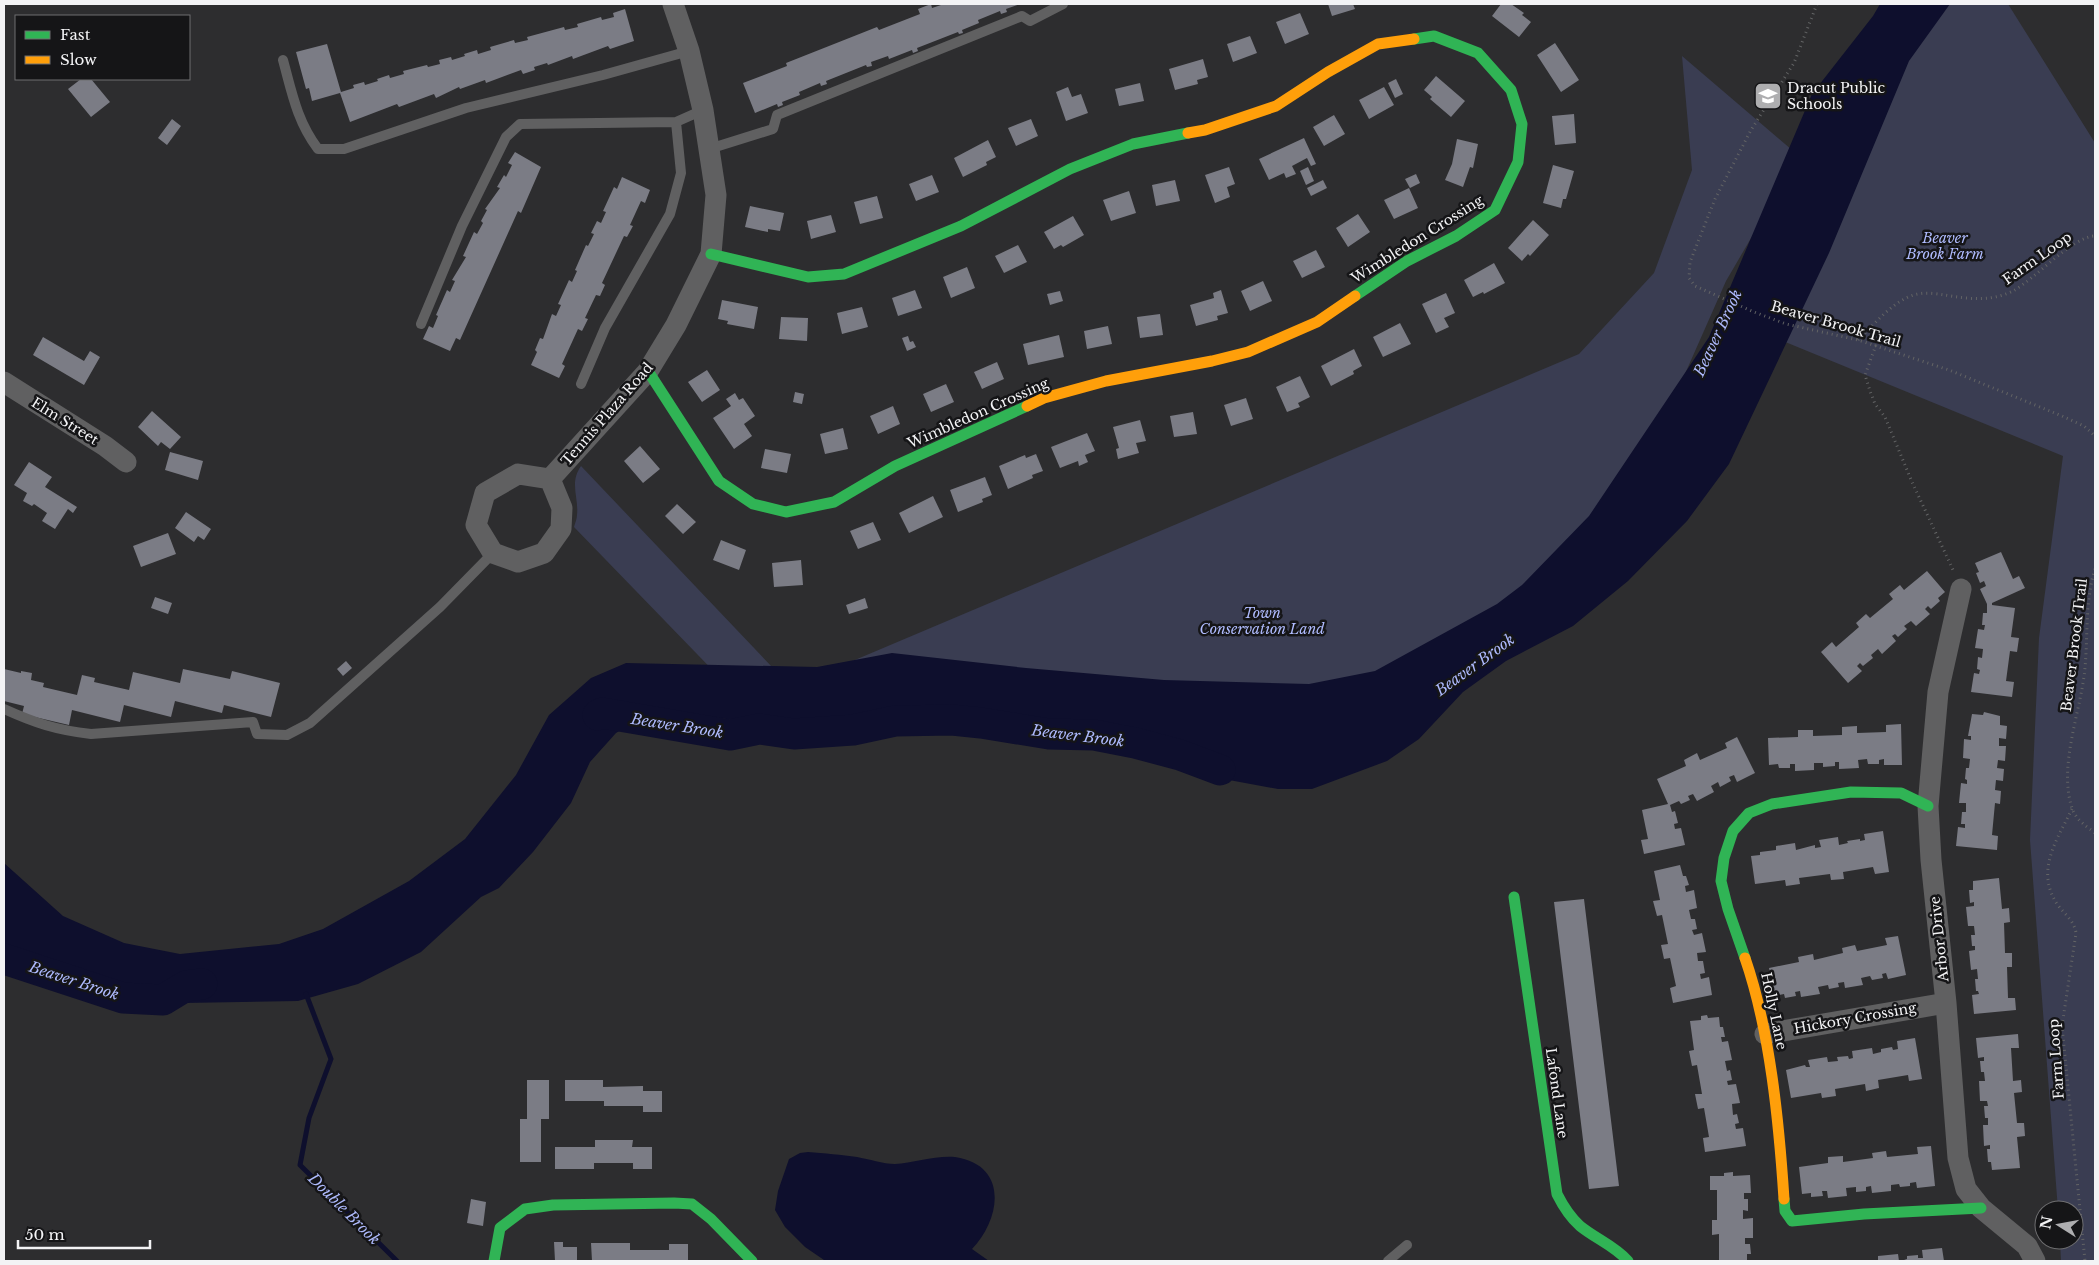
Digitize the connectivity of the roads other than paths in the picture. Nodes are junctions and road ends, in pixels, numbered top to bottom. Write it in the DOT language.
graph roads {
  1 [pos="673,4"];
  2 [pos="1063,4"];
  3 [pos="689,51"];
  4 [pos="283,60"];
  5 [pos="703,110"];
  6 [pos="676,122"];
  7 [pos="709,149"];
  8 [pos="710,254"];
  9 [pos="421,324"];
  10 [pos="648,371"];
  11 [pos="4,382"];
  12 [pos="580,384"];
  13 [pos="126,462"];
  14 [pos="550,479"];
  15 [pos="492,553"];
  16 [pos="1961,589"];
  17 [pos="4,709"];
  18 [pos="1928,806"];
  19 [pos="1514,897"];
  20 [pos="1946,1003"];
  21 [pos="1765,1034"];
  22 [pos="1981,1208"];
  23 [pos="1407,1245"];
  24 [pos="494,1261"];
  25 [pos="752,1261"];
  26 [pos="1388,1261"];
  27 [pos="1628,1261"];
  28 [pos="2035,1261"];
  1 -- 3 [label="street, Tennis Plaza Road"];
  2 -- 7 [label="lane"];
  3 -- 4 [label="lane"];
  3 -- 5 [label="street, Tennis Plaza Road"];
  5 -- 6 [label="lane"];
  5 -- 7 [label="street, Tennis Plaza Road"];
  6 -- 9 [label="lane"];
  6 -- 12 [label="lane"];
  7 -- 8 [label="street, Tennis Plaza Road"];
  8 -- 10 [label="street, Tennis Plaza Road"];
  8 -- 10 [label="street, Wimbledon Crossing"];
  10 -- 14 [label="street, Tennis Plaza Road"];
  11 -- 13 [label="street, Elm Street"];
  14 -- 15 [label="street"];
  14 -- 15 [label="street"];
  15 -- 17 [label="lane"];
  16 -- 18 [label="street, Arbor Drive"];
  18 -- 20 [label="street, Arbor Drive"];
  18 -- 21 [label="street, Holly Lane"];
  19 -- 27 [label="street, Lafond Lane"];
  20 -- 21 [label="street, Hickory Crossing"];
  20 -- 22 [label="street, Arbor Drive"];
  21 -- 22 [label="street, Holly Lane"];
  22 -- 28 [label="street, Arbor Drive"];
  23 -- 26 [label="lane"];
  24 -- 25 [label="street"];
}
